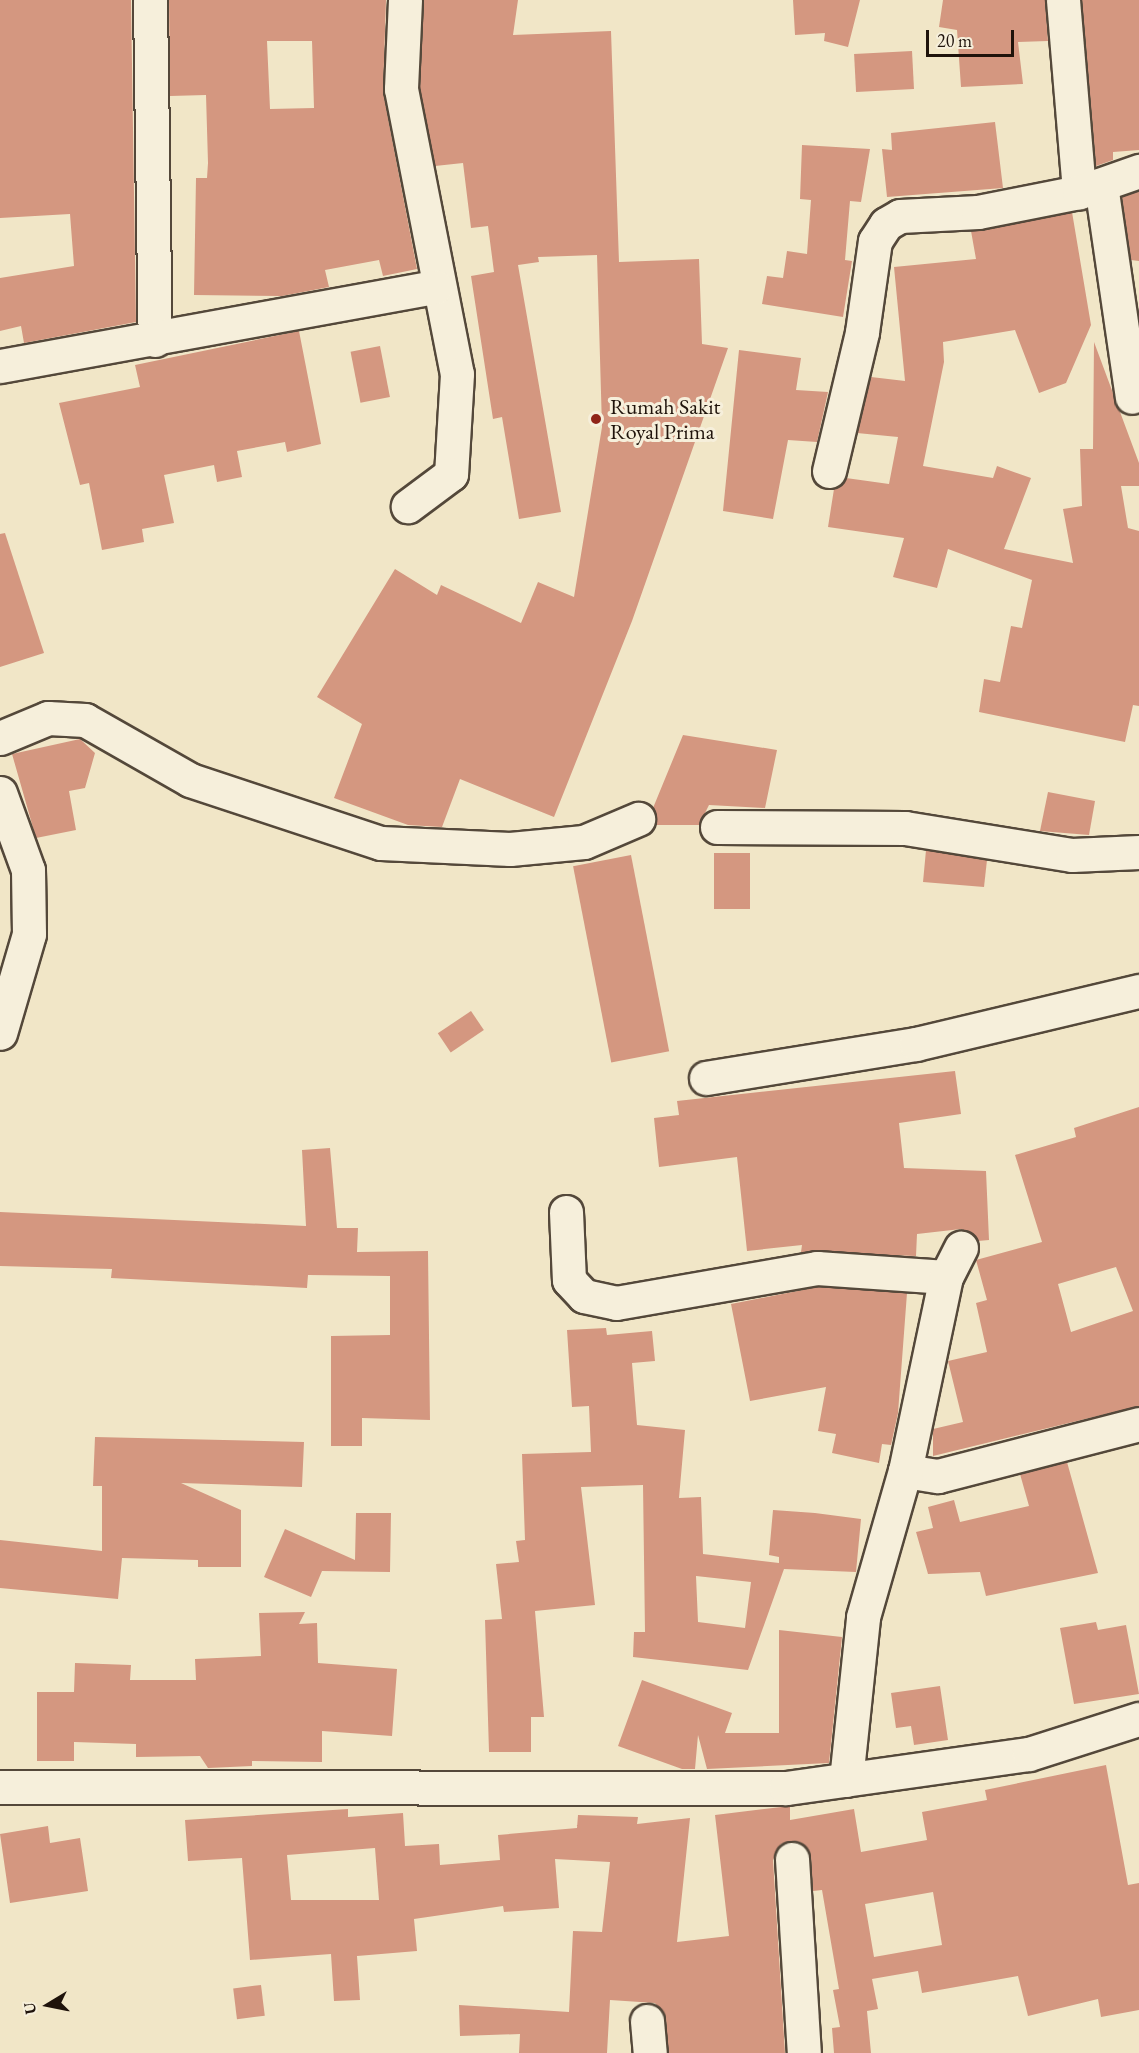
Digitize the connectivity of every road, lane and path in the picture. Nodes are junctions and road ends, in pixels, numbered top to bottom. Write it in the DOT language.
graph roads {
  1 [pos="150,0"];
  2 [pos="405,0"];
  3 [pos="1063,0"];
  4 [pos="1139,171"];
  5 [pos="1090,188"];
  6 [pos="436,287"];
  7 [pos="155,340"];
  8 [pos="0,366"];
  9 [pos="1132,397"];
  10 [pos="829,471"];
  11 [pos="408,506"];
  12 [pos="0,738"];
  13 [pos="0,793"];
  14 [pos="638,819"];
  15 [pos="717,827"];
  16 [pos="1139,852"];
  17 [pos="15,937"];
  18 [pos="1139,991"];
  19 [pos="0,1033"];
  20 [pos="706,1078"];
  21 [pos="566,1212"];
  22 [pos="961,1248"];
  23 [pos="946,1277"];
  24 [pos="1139,1424"];
  25 [pos="905,1471"];
  26 [pos="1139,1719"];
  27 [pos="846,1780"];
  28 [pos="0,1787"];
  29 [pos="792,1859"];
  30 [pos="647,2021"];
  31 [pos="650,2053"];
  32 [pos="804,2053"];
  1 -- 7 [label="street"];
  2 -- 6 [label="street"];
  3 -- 5 [label="street"];
  4 -- 5 [label="street"];
  5 -- 9 [label="street"];
  5 -- 10 [label="street"];
  6 -- 7 [label="street"];
  6 -- 11 [label="street"];
  7 -- 8 [label="street"];
  12 -- 14 [label="street"];
  13 -- 17 [label="street"];
  15 -- 16 [label="street"];
  17 -- 19 [label="street"];
  18 -- 20 [label="street"];
  21 -- 23 [label="street"];
  22 -- 23 [label="street"];
  23 -- 25 [label="street"];
  24 -- 25 [label="street"];
  25 -- 27 [label="street"];
  26 -- 27 [label="street"];
  27 -- 28 [label="street"];
  29 -- 32 [label="street"];
  30 -- 31 [label="street"];
}
